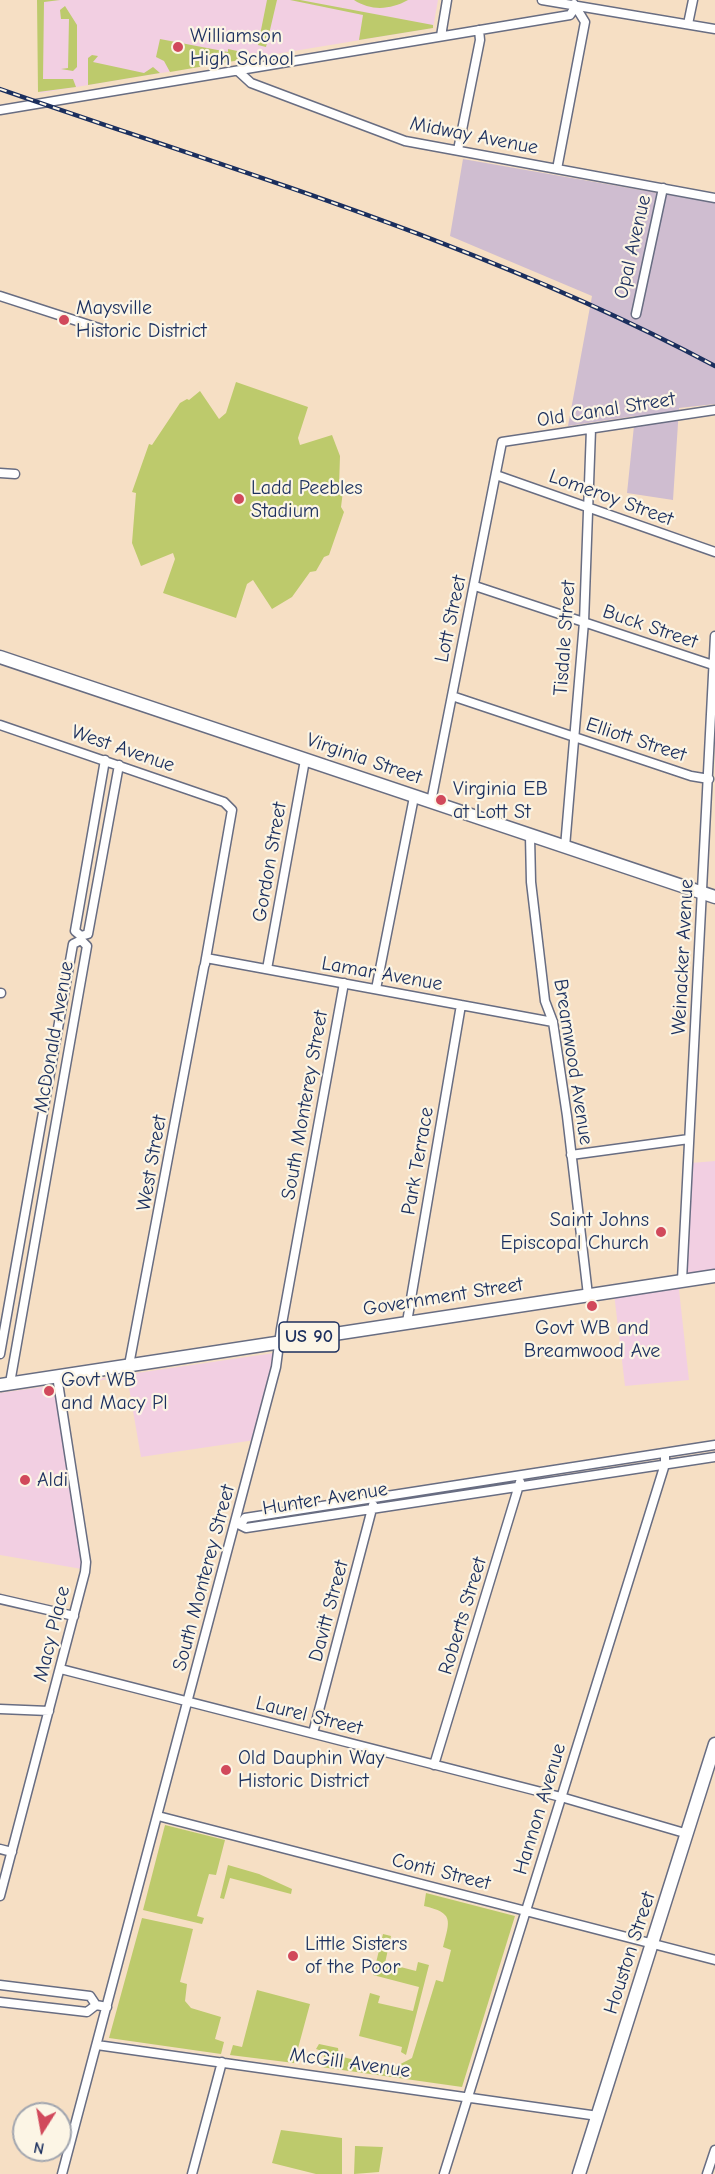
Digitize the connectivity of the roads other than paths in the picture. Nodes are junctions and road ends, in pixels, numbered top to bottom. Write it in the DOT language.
graph roads {
  1 [pos="447,0"];
  2 [pos="542,0"];
  3 [pos="693,0"];
  4 [pos="574,3"];
  5 [pos="688,24"];
  6 [pos="715,29"];
  7 [pos="479,30"];
  8 [pos="441,36"];
  9 [pos="238,71"];
  10 [pos="0,110"];
  11 [pos="458,150"];
  12 [pos="557,169"];
  13 [pos="663,188"];
  14 [pos="715,198"];
  15 [pos="0,296"];
  16 [pos="636,314"];
  17 [pos="111,332"];
  18 [pos="715,410"];
  19 [pos="591,429"];
  20 [pos="502,442"];
  21 [pos="0,473"];
  22 [pos="15,474"];
  23 [pos="496,475"];
  24 [pos="588,508"];
  25 [pos="715,552"];
  26 [pos="474,586"];
  27 [pos="584,622"];
  28 [pos="715,636"];
  29 [pos="0,657"];
  30 [pos="713,665"];
  31 [pos="452,696"];
  32 [pos="0,725"];
  33 [pos="575,737"];
  34 [pos="105,760"];
  35 [pos="305,760"];
  36 [pos="119,765"];
  37 [pos="709,779"];
  38 [pos="414,796"];
  39 [pos="430,802"];
  40 [pos="232,810"];
  41 [pos="530,836"];
  42 [pos="565,847"];
  43 [pos="709,896"];
  44 [pos="205,963"];
  45 [pos="267,969"];
  46 [pos="344,983"];
  47 [pos="376,989"];
  48 [pos="461,1005"];
  49 [pos="553,1022"];
  50 [pos="689,1139"];
  51 [pos="571,1155"];
  52 [pos="715,1276"];
  53 [pos="682,1280"];
  54 [pos="588,1295"];
  55 [pos="407,1322"];
  56 [pos="280,1341"];
  57 [pos="0,1354"];
  58 [pos="129,1365"];
  59 [pos="57,1376"];
  60 [pos="5,1384"];
  61 [pos="715,1445"];
  62 [pos="665,1453"];
  63 [pos="715,1457"];
  64 [pos="665,1464"];
  65 [pos="520,1475"];
  66 [pos="520,1486"];
  67 [pos="373,1497"];
  68 [pos="373,1509"];
  69 [pos="238,1524"];
  70 [pos="0,1599"];
  71 [pos="74,1616"];
  72 [pos="61,1669"];
  73 [pos="189,1702"];
  74 [pos="0,1709"];
  75 [pos="49,1711"];
  76 [pos="313,1733"];
  77 [pos="715,1744"];
  78 [pos="434,1765"];
  79 [pos="561,1797"];
  80 [pos="158,1816"];
  81 [pos="688,1834"];
  82 [pos="0,1849"];
  83 [pos="12,1852"];
  84 [pos="0,1896"];
  85 [pos="526,1911"];
  86 [pos="654,1943"];
  87 [pos="715,1960"];
  88 [pos="0,1985"];
  89 [pos="0,2002"];
  90 [pos="96,2005"];
  91 [pos="107,2007"];
  92 [pos="97,2045"];
  93 [pos="222,2062"];
  94 [pos="468,2097"];
  95 [pos="598,2116"];
  96 [pos="715,2150"];
  97 [pos="62,2174"];
  98 [pos="192,2174"];
  99 [pos="444,2174"];
  100 [pos="579,2174"];
  101 [pos="707,2174"];
  1 -- 8 [label="street"];
  2 -- 4 [label="street"];
  3 -- 5 [label="street"];
  4 -- 5 [label="street"];
  4 -- 7 [label="street"];
  4 -- 12 [label="street"];
  5 -- 6 [label="street"];
  7 -- 8 [label="street"];
  7 -- 11 [label="street"];
  8 -- 9 [label="street"];
  9 -- 10 [label="street"];
  9 -- 11 [label="street, Midway Avenue"];
  11 -- 12 [label="street, Midway Avenue"];
  12 -- 13 [label="street, Midway Avenue"];
  13 -- 14 [label="street, Midway Avenue"];
  13 -- 16 [label="street, Opal Avenue"];
  15 -- 17 [label="street"];
  18 -- 19 [label="street, Old Canal Street"];
  19 -- 20 [label="street, Old Canal Street"];
  19 -- 24 [label="street, Tisdale Street"];
  20 -- 23 [label="street, Lott Street"];
  21 -- 22 [label="street"];
  23 -- 24 [label="street, Lomeroy Street"];
  23 -- 26 [label="street, Lott Street"];
  24 -- 25 [label="street, Lomeroy Street"];
  24 -- 27 [label="street, Tisdale Street"];
  26 -- 27 [label="street, Buck Street"];
  26 -- 31 [label="street, Lott Street"];
  27 -- 30 [label="street, Buck Street"];
  27 -- 33 [label="street, Tisdale Street"];
  28 -- 30 [label="street, Weinacker Avenue"];
  29 -- 35 [label="street, Virginia Street"];
  30 -- 37 [label="street, Weinacker Avenue"];
  31 -- 33 [label="street, Elliott Street"];
  31 -- 39 [label="street, Lott Street"];
  32 -- 34 [label="street, West Avenue"];
  33 -- 37 [label="street, Elliott Street"];
  33 -- 42 [label="street, Tisdale Street"];
  34 -- 36 [label="street, West Avenue"];
  34 -- 36 [label="street, McDonald Avenue"];
  35 -- 38 [label="street, Virginia Street"];
  35 -- 45 [label="street, Gordon Street"];
  36 -- 40 [label="street, West Avenue"];
  37 -- 43 [label="street, Weinacker Avenue"];
  38 -- 39 [label="street, Virginia Street"];
  38 -- 47 [label="street"];
  39 -- 41 [label="street, Virginia Street"];
  40 -- 44 [label="street, West Street"];
  41 -- 42 [label="street, Virginia Street"];
  41 -- 49 [label="street, Breamwood Avenue"];
  42 -- 43 [label="street, Virginia Street"];
  43 -- 50 [label="street, Weinacker Avenue"];
  44 -- 45 [label="street, Lamar Avenue"];
  44 -- 58 [label="street, West Street"];
  45 -- 46 [label="street, Lamar Avenue"];
  46 -- 47 [label="street, Lamar Avenue"];
  46 -- 56 [label="street, South Monterey Street"];
  47 -- 48 [label="street, Lamar Avenue"];
  48 -- 49 [label="street, Lamar Avenue"];
  48 -- 55 [label="street, Park Terrace"];
  49 -- 51 [label="street, Breamwood Avenue"];
  50 -- 51 [label="street"];
  50 -- 53 [label="street, Weinacker Avenue"];
  51 -- 54 [label="street, Breamwood Avenue"];
  52 -- 53 [label="street, Government Street / US 90"];
  53 -- 54 [label="street, Government Street / US 90"];
  54 -- 55 [label="street, Government Street / US 90"];
  55 -- 56 [label="street, Government Street / US 90"];
  56 -- 58 [label="street, Government Street / US 90"];
  56 -- 69 [label="street, South Monterey Street"];
  57 -- 60 [label="street, McDonald Avenue"];
  58 -- 59 [label="street, Government Street / US 90"];
  59 -- 60 [label="street, Government Street / US 90"];
  59 -- 71 [label="street, Macy Place"];
  61 -- 62 [label="street, Hunter Avenue"];
  62 -- 64 [label="street, Hannon Avenue"];
  62 -- 65 [label="street, Hunter Avenue"];
  63 -- 64 [label="street, Hunter Avenue"];
  64 -- 66 [label="street, Hunter Avenue"];
  64 -- 79 [label="street, Hannon Avenue"];
  65 -- 66 [label="street, Roberts Street"];
  65 -- 67 [label="street, Hunter Avenue"];
  66 -- 68 [label="street, Hunter Avenue"];
  66 -- 78 [label="street, Roberts Street"];
  67 -- 68 [label="street, Davitt Street"];
  67 -- 69 [label="street, Hunter Avenue"];
  68 -- 69 [label="street, Hunter Avenue"];
  68 -- 76 [label="street, Davitt Street"];
  69 -- 73 [label="street, South Monterey Street"];
  70 -- 71 [label="street"];
  71 -- 72 [label="street, Macy Place"];
  72 -- 73 [label="street, Laurel Street"];
  72 -- 75 [label="street, Macy Place"];
  73 -- 76 [label="street, Laurel Street"];
  73 -- 80 [label="street, South Monterey Street"];
  74 -- 75 [label="street"];
  75 -- 83 [label="street, Macy Place"];
  76 -- 78 [label="street, Laurel Street"];
  77 -- 81 [label="street, Houston Street"];
  78 -- 79 [label="street, Laurel Street"];
  79 -- 81 [label="street, Laurel Street"];
  79 -- 85 [label="street, Hannon Avenue"];
  80 -- 85 [label="street, Conti Street"];
  80 -- 91 [label="street, South Monterey Street"];
  81 -- 86 [label="street, Houston Street"];
  82 -- 83 [label="street"];
  83 -- 84 [label="street, Macy Place"];
  85 -- 86 [label="street, Conti Street"];
  85 -- 94 [label="street, Hannon Avenue"];
  86 -- 87 [label="street, Conti Street"];
  86 -- 95 [label="street, Houston Street"];
  88 -- 90 [label="street"];
  89 -- 90 [label="street"];
  90 -- 91 [label="street"];
  91 -- 92 [label="street, South Monterey Street"];
  92 -- 93 [label="street, McGill Avenue"];
  92 -- 97 [label="street, South Monterey Street"];
  93 -- 94 [label="street, McGill Avenue"];
  93 -- 98 [label="street"];
  94 -- 95 [label="street, McGill Avenue"];
  94 -- 99 [label="street, Hannon Avenue"];
  95 -- 100 [label="street, Houston Street"];
  96 -- 101 [label="street"];
}
